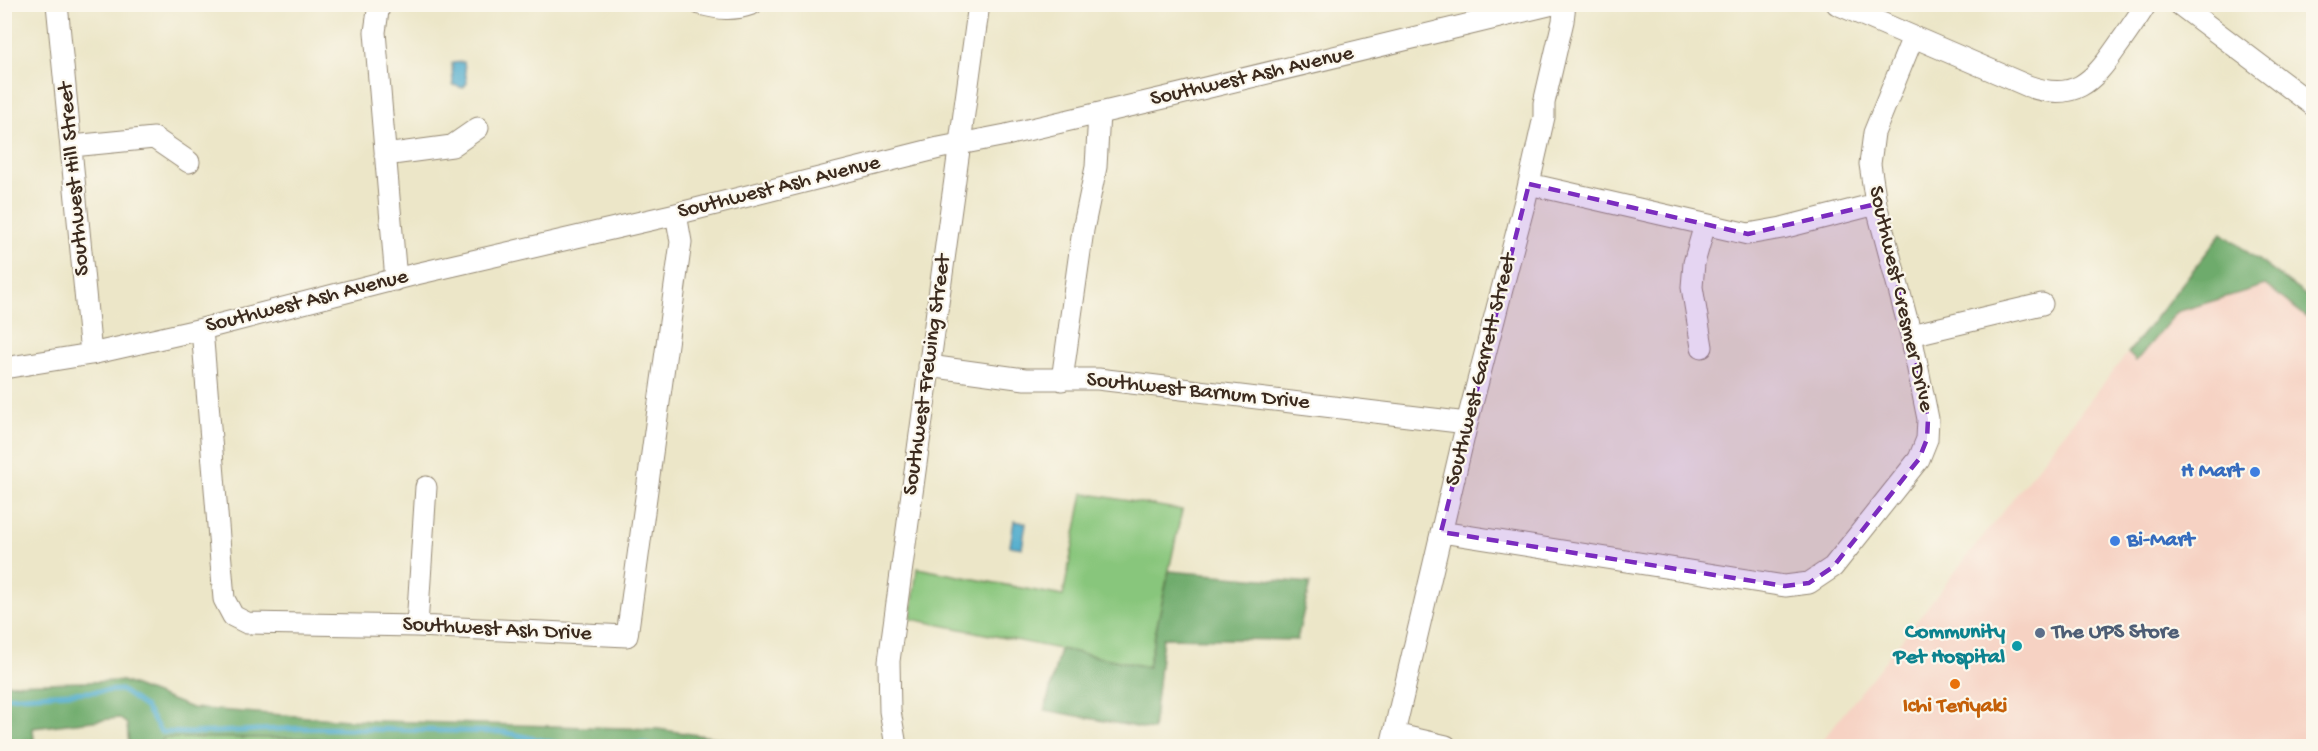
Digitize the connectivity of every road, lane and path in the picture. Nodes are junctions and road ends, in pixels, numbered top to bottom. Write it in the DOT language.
graph roads {
  1 [pos="57,4"];
  2 [pos="379,4"];
  3 [pos="700,4"];
  4 [pos="752,4"];
  5 [pos="979,4"];
  6 [pos="1553,4"];
  7 [pos="1565,4"];
  8 [pos="1837,4"];
  9 [pos="2146,4"];
  10 [pos="2179,4"];
  11 [pos="1913,37"];
  12 [pos="2313,106"];
  13 [pos="1099,113"];
  14 [pos="478,128"];
  15 [pos="961,144"];
  16 [pos="72,146"];
  17 [pos="385,155"];
  18 [pos="189,162"];
  19 [pos="1529,184"];
  20 [pos="1876,204"];
  21 [pos="676,214"];
  22 [pos="1705,224"];
  23 [pos="396,280"];
  24 [pos="2042,304"];
  25 [pos="202,329"];
  26 [pos="1911,335"];
  27 [pos="1702,347"];
  28 [pos="91,354"];
  29 [pos="929,366"];
  30 [pos="4,368"];
  31 [pos="1062,380"];
  32 [pos="1467,423"];
  33 [pos="426,487"];
  34 [pos="1441,532"];
  35 [pos="417,626"];
  36 [pos="1392,740"];
  37 [pos="896,747"];
  38 [pos="1446,747"];
  1 -- 16 [label="street, Southwest Hill Street"];
  2 -- 17 [label="street"];
  3 -- 4 [label="street"];
  5 -- 15 [label="street, Southwest Frewing Street"];
  6 -- 13 [label="street, Southwest Ash Avenue"];
  7 -- 19 [label="street, Southwest Garrett Street"];
  8 -- 11 [label="street"];
  9 -- 11 [label="street"];
  10 -- 12 [label="street"];
  11 -- 20 [label="street, Southwest Cresmer Drive"];
  13 -- 15 [label="street, Southwest Ash Avenue"];
  13 -- 31 [label="street"];
  14 -- 17 [label="street"];
  15 -- 21 [label="street, Southwest Ash Avenue"];
  15 -- 29 [label="street, Southwest Frewing Street"];
  16 -- 18 [label="street"];
  16 -- 28 [label="street, Southwest Hill Street"];
  17 -- 23 [label="street"];
  19 -- 22 [label="street"];
  19 -- 32 [label="street, Southwest Garrett Street"];
  20 -- 22 [label="street"];
  20 -- 26 [label="street, Southwest Cresmer Drive"];
  21 -- 23 [label="street, Southwest Ash Avenue"];
  21 -- 35 [label="street, Southwest Ash Drive"];
  22 -- 27 [label="street"];
  23 -- 25 [label="street, Southwest Ash Avenue"];
  24 -- 26 [label="street"];
  25 -- 28 [label="street, Southwest Ash Avenue"];
  25 -- 35 [label="street, Southwest Ash Drive"];
  26 -- 34 [label="street, Southwest Cresmer Drive"];
  28 -- 30 [label="street, Southwest Ash Avenue"];
  29 -- 31 [label="street, Southwest Barnum Drive"];
  29 -- 37 [label="street, Southwest Frewing Street"];
  31 -- 32 [label="street, Southwest Barnum Drive"];
  32 -- 34 [label="street, Southwest Garrett Street"];
  33 -- 35 [label="street"];
  34 -- 36 [label="street, Southwest Garrett Street"];
  36 -- 38 [label="street, Southwest Garrett Street"];
}
